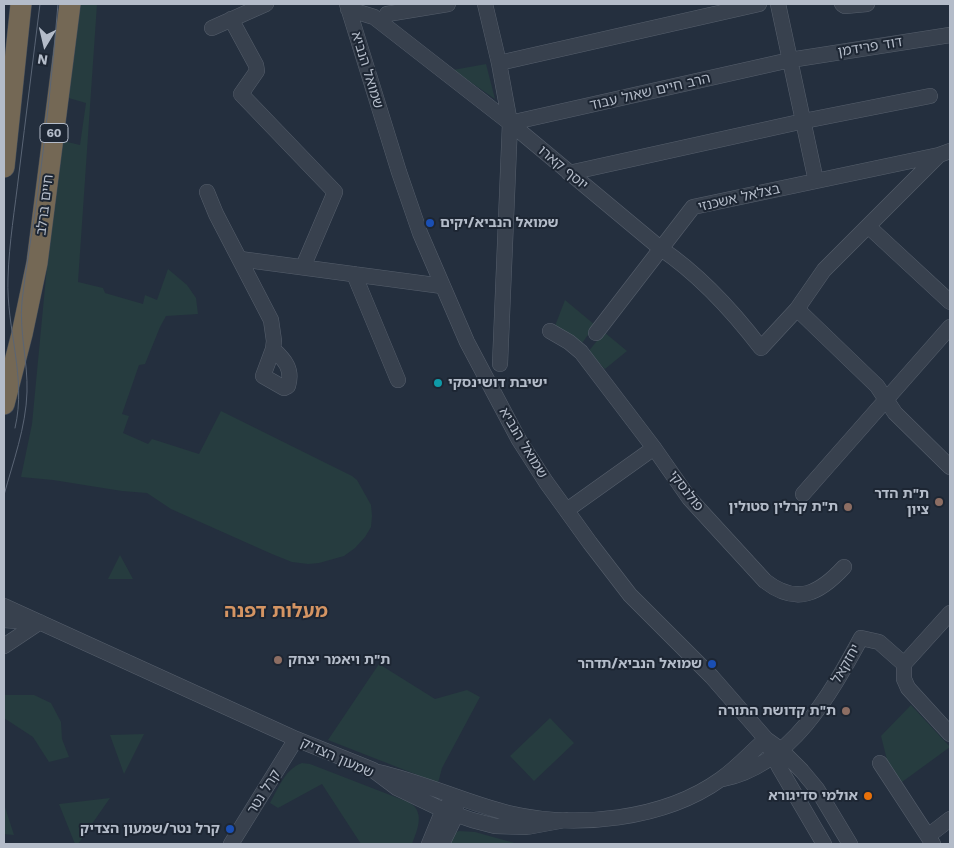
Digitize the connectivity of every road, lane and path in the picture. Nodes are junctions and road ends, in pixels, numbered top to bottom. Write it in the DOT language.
graph roads {
  1 [pos="21,4"];
  2 [pos="70,4"];
  3 [pos="266,4"];
  4 [pos="448,4"];
  5 [pos="485,4"];
  6 [pos="759,4"];
  7 [pos="778,4"];
  8 [pos="842,4"];
  9 [pos="868,4"];
  10 [pos="348,7"];
  11 [pos="387,14"];
  12 [pos="232,19"];
  13 [pos="212,28"];
  14 [pos="950,35"];
  15 [pos="790,60"];
  16 [pos="498,63"];
  17 [pos="930,96"];
  18 [pos="804,121"];
  19 [pos="510,123"];
  20 [pos="945,153"];
  21 [pos="4,167"];
  22 [pos="569,173"];
  23 [pos="816,181"];
  24 [pos="207,192"];
  25 [pos="869,227"];
  26 [pos="660,248"];
  27 [pos="240,259"];
  28 [pos="303,267"];
  29 [pos="354,274"];
  30 [pos="442,286"];
  31 [pos="950,302"];
  32 [pos="797,309"];
  33 [pos="950,327"];
  34 [pos="550,331"];
  35 [pos="596,333"];
  36 [pos="273,349"];
  37 [pos="500,364"];
  38 [pos="398,380"];
  39 [pos="886,399"];
  40 [pos="4,404"];
  41 [pos="654,448"];
  42 [pos="950,467"];
  43 [pos="803,494"];
  44 [pos="567,510"];
  45 [pos="844,567"];
  46 [pos="4,606"];
  47 [pos="950,613"];
  48 [pos="4,621"];
  49 [pos="40,622"];
  50 [pos="6,645"];
  51 [pos="904,664"];
  52 [pos="950,734"];
  53 [pos="766,739"];
  54 [pos="296,740"];
  55 [pos="776,752"];
  56 [pos="880,763"];
  57 [pos="373,770"];
  58 [pos="720,779"];
  59 [pos="456,796"];
  60 [pos="450,812"];
  61 [pos="950,818"];
  62 [pos="565,820"];
  63 [pos="931,840"];
  64 [pos="231,844"];
  65 [pos="429,844"];
  66 [pos="442,844"];
  67 [pos="824,844"];
  68 [pos="850,844"];
  1 -- 21 [label="highway"];
  2 -- 40 [label="highway, חיים ברלב / 60"];
  3 -- 12 [label="street"];
  4 -- 11 [label="street"];
  5 -- 16 [label="street"];
  6 -- 16 [label="street"];
  7 -- 15 [label="street"];
  8 -- 9 [label="street"];
  10 -- 19 [label="street, יוסף קארו"];
  10 -- 30 [label="street, שמואל הנביא"];
  12 -- 13 [label="street"];
  12 -- 28 [label="street"];
  14 -- 15 [label="street, דוד פרידמן"];
  15 -- 18 [label="street"];
  15 -- 19 [label="street, הרב חיים שאול עבוד"];
  16 -- 19 [label="street"];
  17 -- 18 [label="street"];
  18 -- 22 [label="street"];
  18 -- 23 [label="street"];
  19 -- 22 [label="street, יוסף קארו"];
  19 -- 37 [label="street"];
  20 -- 23 [label="street, בצלאל אשכנזי"];
  20 -- 25 [label="street"];
  22 -- 26 [label="street, יוסף קארו"];
  23 -- 26 [label="street, בצלאל אשכנזי"];
  24 -- 27 [label="street"];
  25 -- 31 [label="street"];
  25 -- 32 [label="street"];
  26 -- 32 [label="street, יוסף קארו"];
  26 -- 35 [label="street, בצלאל אשכנזי"];
  27 -- 28 [label="street"];
  27 -- 36 [label="street"];
  28 -- 29 [label="street"];
  29 -- 30 [label="street"];
  29 -- 38 [label="street"];
  30 -- 44 [label="street, שמואל הנביא"];
  32 -- 39 [label="street"];
  33 -- 39 [label="street"];
  34 -- 41 [label="street, פולנסקי"];
  39 -- 42 [label="street"];
  39 -- 43 [label="street"];
  41 -- 44 [label="street"];
  41 -- 45 [label="street, פולנסקי"];
  44 -- 53 [label="street, שמואל הנביא"];
  46 -- 49 [label="street, שמעון הצדיק"];
  47 -- 51 [label="street"];
  48 -- 49 [label="street, שמעון הצדיק"];
  48 -- 50 [label="street"];
  49 -- 50 [label="street"];
  49 -- 54 [label="street, שמעון הצדיק"];
  51 -- 52 [label="street"];
  51 -- 55 [label="street, יחזקאל"];
  53 -- 55 [label="street, שמואל הנביא"];
  53 -- 58 [label="street"];
  54 -- 57 [label="street, שמעון הצדיק"];
  54 -- 64 [label="street, קרל נטר"];
  55 -- 58 [label="street, יחזקאל"];
  55 -- 67 [label="street, שמואל הנביא"];
  55 -- 68 [label="street, שמואל הנביא"];
  56 -- 63 [label="street"];
  57 -- 59 [label="street"];
  57 -- 60 [label="street, שמעון הצדיק"];
  58 -- 62 [label="street"];
  59 -- 60 [label="street"];
  59 -- 62 [label="street"];
  60 -- 62 [label="street, שמעון הצדיק"];
  60 -- 65 [label="street"];
  60 -- 66 [label="street"];
  61 -- 63 [label="street"];
}
